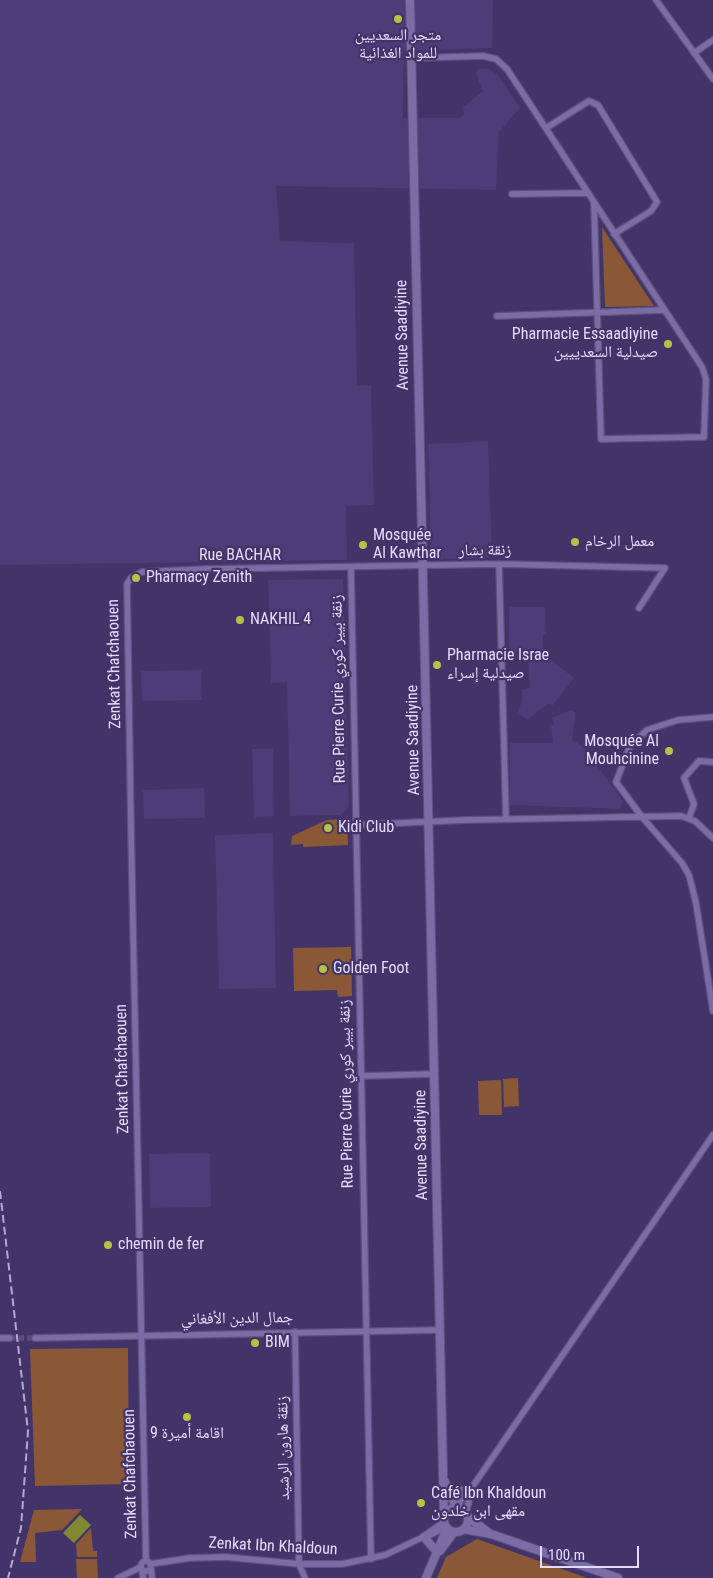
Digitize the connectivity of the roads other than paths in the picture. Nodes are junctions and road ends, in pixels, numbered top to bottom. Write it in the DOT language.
graph roads {
  1 [pos="410,0"];
  2 [pos="656,0"];
  3 [pos="713,40"];
  4 [pos="694,53"];
  5 [pos="411,58"];
  6 [pos="713,79"];
  7 [pos="546,128"];
  8 [pos="587,193"];
  9 [pos="512,194"];
  10 [pos="594,204"];
  11 [pos="614,234"];
  12 [pos="664,310"];
  13 [pos="597,311"];
  14 [pos="497,316"];
  15 [pos="499,564"];
  16 [pos="424,566"];
  17 [pos="351,568"];
  18 [pos="130,578"];
  19 [pos="639,608"];
  20 [pos="713,717"];
  21 [pos="713,762"];
  22 [pos="642,816"];
  23 [pos="689,818"];
  24 [pos="506,819"];
  25 [pos="429,822"];
  26 [pos="356,825"];
  27 [pos="713,838"];
  28 [pos="713,1011"];
  29 [pos="434,1074"];
  30 [pos="362,1076"];
  31 [pos="713,1135"];
  32 [pos="439,1330"];
  33 [pos="366,1331"];
  34 [pos="295,1332"];
  35 [pos="142,1336"];
  36 [pos="0,1338"];
  37 [pos="10,1338"];
  38 [pos="35,1338"];
  39 [pos="444,1479"];
  40 [pos="470,1488"];
  41 [pos="448,1490"];
  42 [pos="457,1507"];
  43 [pos="467,1515"];
  44 [pos="447,1526"];
  45 [pos="464,1529"];
  46 [pos="491,1534"];
  47 [pos="422,1537"];
  48 [pos="437,1552"];
  49 [pos="371,1559"];
  50 [pos="433,1560"];
  51 [pos="149,1564"];
  52 [pos="299,1564"];
  53 [pos="142,1568"];
  54 [pos="118,1578"];
  55 [pos="143,1578"];
  56 [pos="152,1578"];
  57 [pos="305,1578"];
  58 [pos="426,1578"];
  59 [pos="618,1578"];
  1 -- 5 [label="main road, Avenue Saadiyine"];
  2 -- 4 [label="street"];
  3 -- 4 [label="street"];
  4 -- 6 [label="street"];
  5 -- 7 [label="street"];
  5 -- 16 [label="main road, Avenue Saadiyine"];
  7 -- 8 [label="street"];
  7 -- 11 [label="street"];
  8 -- 9 [label="street"];
  8 -- 10 [label="street"];
  10 -- 11 [label="street"];
  10 -- 13 [label="street"];
  11 -- 12 [label="street"];
  12 -- 13 [label="street"];
  12 -- 13 [label="street"];
  13 -- 14 [label="street"];
  15 -- 16 [label="street, زنقة بشار"];
  15 -- 19 [label="street, زنقة بشار"];
  15 -- 24 [label="street"];
  16 -- 17 [label="street, زنقة بشار"];
  16 -- 25 [label="main road, Avenue Saadiyine"];
  17 -- 18 [label="street, Rue BACHAR"];
  17 -- 26 [label="street, Rue Pierre Curie زنقة بيير كوري"];
  18 -- 35 [label="street, Zenkat Chafchaouen"];
  20 -- 22 [label="street"];
  21 -- 23 [label="street"];
  22 -- 23 [label="street"];
  22 -- 24 [label="street"];
  22 -- 28 [label="street"];
  23 -- 27 [label="street"];
  24 -- 25 [label="street"];
  25 -- 26 [label="street"];
  25 -- 29 [label="main road, Avenue Saadiyine"];
  26 -- 30 [label="street, Rue Pierre Curie زنقة بيير كوري"];
  29 -- 30 [label="street"];
  29 -- 32 [label="main road, Avenue Saadiyine"];
  30 -- 33 [label="street, Rue Pierre Curie زنقة بيير كوري"];
  31 -- 40 [label="street"];
  32 -- 33 [label="street, جمال الدين الأفغاني"];
  32 -- 39 [label="main road, Avenue Saadiyine"];
  33 -- 34 [label="street, جمال الدين الأفغاني"];
  33 -- 49 [label="street, Rue Pierre Curie زنقة بيير كوري"];
  34 -- 35 [label="street, جمال الدين الأفغاني"];
  34 -- 52 [label="street, زنقة هارون الرشيد"];
  35 -- 38 [label="street, جمال الدين الأفغاني"];
  35 -- 51 [label="street, Zenkat Chafchaouen"];
  36 -- 37 [label="street"];
  39 -- 41 [label="main road, Avenue Saadiyine"];
  39 -- 44 [label="main road, Avenue Saadiyine"];
  40 -- 41 [label="main road"];
  40 -- 42 [label="street"];
  40 -- 43 [label="street"];
  41 -- 42 [label="main road, Avenue Saadiyine"];
  42 -- 43 [label="main road"];
  42 -- 44 [label="main road"];
  43 -- 45 [label="main road"];
  43 -- 46 [label="main road"];
  44 -- 45 [label="main road"];
  44 -- 47 [label="street, Zenkat Ibn Khaldoun"];
  44 -- 48 [label="main road"];
  44 -- 50 [label="main road"];
  45 -- 46 [label="main road"];
  46 -- 59 [label="main road"];
  47 -- 48 [label="main road"];
  47 -- 49 [label="street, Zenkat Ibn Khaldoun"];
  48 -- 50 [label="main road"];
  49 -- 52 [label="street, Zenkat Ibn Khaldoun"];
  50 -- 58 [label="main road"];
  51 -- 52 [label="street, Zenkat Ibn Khaldoun"];
  51 -- 53 [label="street"];
  51 -- 56 [label="street, Zenkat Chafchaouen"];
  52 -- 57 [label="street"];
  53 -- 54 [label="street"];
  53 -- 55 [label="street"];
}
